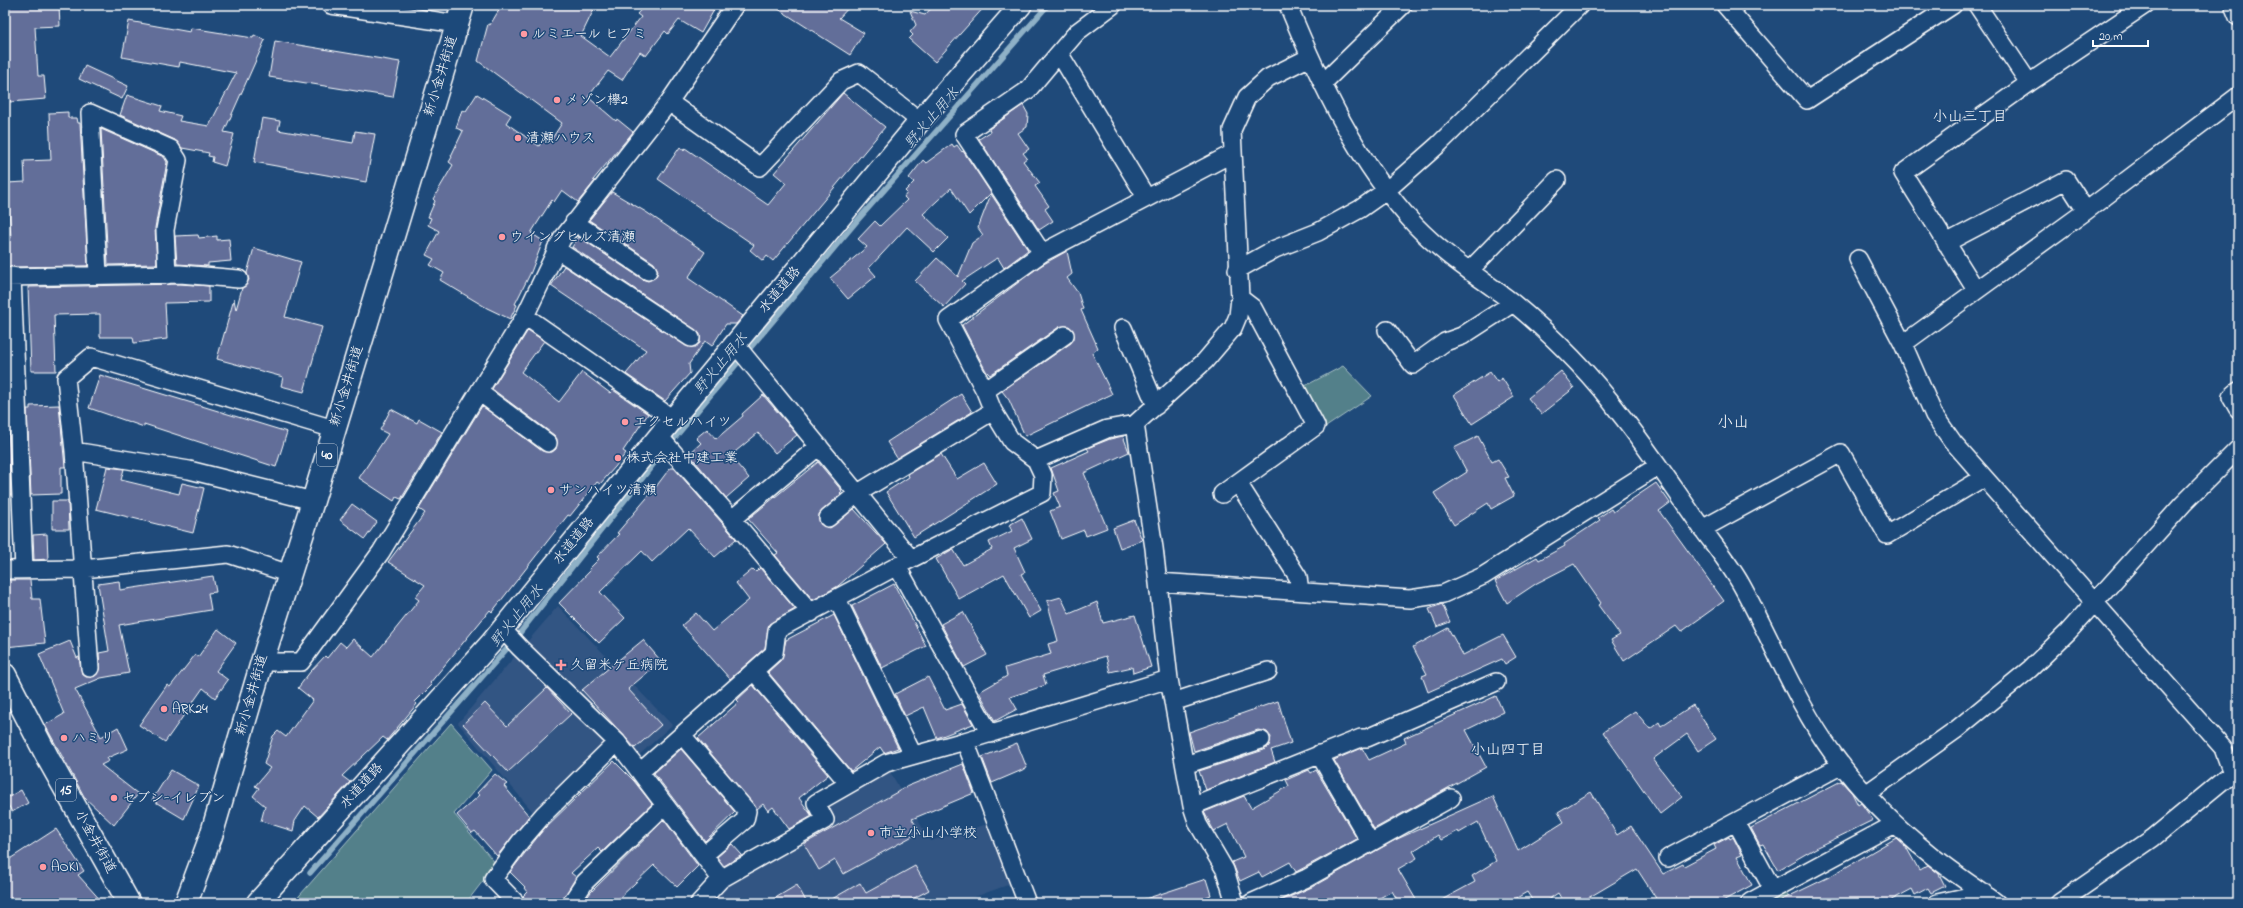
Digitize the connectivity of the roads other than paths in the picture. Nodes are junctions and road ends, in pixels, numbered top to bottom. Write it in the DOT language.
graph roads {
  1 [pos="331,5"];
  2 [pos="735,5"];
  3 [pos="1021,5"];
  4 [pos="1113,5"];
  5 [pos="1288,5"];
  6 [pos="1403,5"];
  7 [pos="1580,5"];
  8 [pos="1725,5"];
  9 [pos="1953,5"];
  10 [pos="1977,5"];
  11 [pos="2145,5"];
  12 [pos="2233,5"];
  13 [pos="365,8"];
  14 [pos="460,15"];
  15 [pos="2238,17"];
  16 [pos="1059,53"];
  17 [pos="1310,57"];
  18 [pos="1323,83"];
  19 [pos="2028,83"];
  20 [pos="2238,96"];
  21 [pos="669,102"];
  22 [pos="920,121"];
  23 [pos="1233,153"];
  24 [pos="1557,180"];
  25 [pos="1387,190"];
  26 [pos="1146,197"];
  27 [pos="2086,210"];
  28 [pos="574,222"];
  29 [pos="1946,243"];
  30 [pos="556,249"];
  31 [pos="1042,253"];
  32 [pos="1858,258"];
  33 [pos="1237,270"];
  34 [pos="648,271"];
  35 [pos="1469,271"];
  36 [pos="98,275"];
  37 [pos="167,275"];
  38 [pos="8,277"];
  39 [pos="238,279"];
  40 [pos="1976,290"];
  41 [pos="1240,298"];
  42 [pos="1513,303"];
  43 [pos="525,316"];
  44 [pos="1123,328"];
  45 [pos="1387,330"];
  46 [pos="1065,335"];
  47 [pos="690,338"];
  48 [pos="1903,344"];
  49 [pos="742,352"];
  50 [pos="985,391"];
  51 [pos="2238,391"];
  52 [pos="478,392"];
  53 [pos="1156,406"];
  54 [pos="2238,409"];
  55 [pos="993,411"];
  56 [pos="673,419"];
  57 [pos="1135,424"];
  58 [pos="334,429"];
  59 [pos="548,443"];
  60 [pos="666,444"];
  61 [pos="819,446"];
  62 [pos="2238,449"];
  63 [pos="74,451"];
  64 [pos="1036,460"];
  65 [pos="1658,466"];
  66 [pos="1983,478"];
  67 [pos="1238,483"];
  68 [pos="858,493"];
  69 [pos="1222,494"];
  70 [pos="313,501"];
  71 [pos="828,518"];
  72 [pos="732,519"];
  73 [pos="1702,529"];
  74 [pos="904,562"];
  75 [pos="83,569"];
  76 [pos="5,570"];
  77 [pos="24,570"];
  78 [pos="290,574"];
  79 [pos="1158,582"];
  80 [pos="1300,591"];
  81 [pos="837,599"];
  82 [pos="2094,603"];
  83 [pos="811,613"];
  84 [pos="510,638"];
  85 [pos="262,662"];
  86 [pos="90,668"];
  87 [pos="1268,671"];
  88 [pos="754,672"];
  89 [pos="5,675"];
  90 [pos="1169,679"];
  91 [pos="1496,682"];
  92 [pos="1173,702"];
  93 [pos="990,734"];
  94 [pos="682,735"];
  95 [pos="1261,740"];
  96 [pos="965,741"];
  97 [pos="616,742"];
  98 [pos="1319,754"];
  99 [pos="913,755"];
  100 [pos="1185,765"];
  101 [pos="1842,765"];
  102 [pos="640,772"];
  103 [pos="849,784"];
  104 [pos="1866,794"];
  105 [pos="1451,798"];
  106 [pos="664,805"];
  107 [pos="1192,806"];
  108 [pos="1736,822"];
  109 [pos="1895,824"];
  110 [pos="1370,842"];
  111 [pos="704,855"];
  112 [pos="1668,858"];
  113 [pos="721,879"];
  114 [pos="1773,890"];
  115 [pos="1984,893"];
  116 [pos="1750,902"];
  117 [pos="130,903"];
  118 [pos="186,903"];
  119 [pos="257,903"];
  120 [pos="516,903"];
  121 [pos="571,903"];
  122 [pos="699,903"];
  123 [pos="1027,903"];
  124 [pos="1235,903"];
  125 [pos="1251,903"];
  126 [pos="1937,903"];
  127 [pos="1997,903"];
  128 [pos="2058,903"];
  1 -- 13 [label="street"];
  2 -- 21 [label="street"];
  3 -- 22 [label="street, 水道道路"];
  4 -- 16 [label="street"];
  5 -- 17 [label="street"];
  6 -- 18 [label="street"];
  7 -- 25 [label="street"];
  8 -- 9 [label="street"];
  10 -- 19 [label="street"];
  11 -- 19 [label="street"];
  12 -- 15 [label="street"];
  13 -- 14 [label="street"];
  14 -- 58 [label="main road, 新小金井街道 / 40"];
  16 -- 26 [label="street"];
  16 -- 31 [label="street"];
  17 -- 18 [label="street"];
  17 -- 23 [label="street"];
  18 -- 25 [label="street"];
  19 -- 29 [label="street"];
  20 -- 27 [label="street"];
  21 -- 22 [label="street"];
  21 -- 28 [label="street"];
  22 -- 49 [label="street, 水道道路"];
  23 -- 26 [label="street"];
  23 -- 33 [label="street"];
  24 -- 35 [label="street"];
  25 -- 33 [label="street"];
  25 -- 35 [label="street"];
  26 -- 31 [label="street"];
  27 -- 29 [label="street"];
  27 -- 40 [label="street"];
  28 -- 30 [label="street"];
  28 -- 34 [label="street"];
  29 -- 40 [label="street"];
  30 -- 43 [label="street"];
  30 -- 47 [label="street"];
  31 -- 50 [label="street"];
  32 -- 48 [label="street"];
  33 -- 41 [label="street"];
  35 -- 42 [label="street"];
  36 -- 37 [label="street"];
  36 -- 37 [label="street"];
  36 -- 38 [label="street"];
  37 -- 39 [label="street"];
  38 -- 77 [label="street"];
  40 -- 48 [label="street"];
  41 -- 53 [label="street"];
  41 -- 67 [label="street"];
  42 -- 45 [label="street"];
  42 -- 65 [label="street"];
  43 -- 52 [label="street"];
  43 -- 56 [label="street"];
  44 -- 53 [label="street"];
  46 -- 50 [label="street"];
  48 -- 66 [label="street"];
  49 -- 56 [label="street, 水道道路"];
  49 -- 61 [label="street"];
  50 -- 55 [label="street"];
  51 -- 54 [label="street"];
  52 -- 59 [label="street"];
  52 -- 85 [label="street"];
  53 -- 57 [label="street"];
  55 -- 64 [label="street"];
  55 -- 68 [label="street"];
  56 -- 60 [label="street, 水道道路"];
  57 -- 64 [label="street"];
  57 -- 79 [label="street"];
  58 -- 63 [label="street"];
  58 -- 70 [label="main road, 新小金井街道 / 40"];
  60 -- 72 [label="street"];
  60 -- 84 [label="street, 水道道路"];
  61 -- 68 [label="street"];
  61 -- 72 [label="street"];
  62 -- 82 [label="street"];
  63 -- 70 [label="street"];
  63 -- 75 [label="street"];
  64 -- 74 [label="street"];
  65 -- 73 [label="street"];
  65 -- 80 [label="street"];
  66 -- 73 [label="street"];
  66 -- 82 [label="street"];
  67 -- 69 [label="street"];
  67 -- 80 [label="street"];
  68 -- 71 [label="street"];
  68 -- 74 [label="street"];
  70 -- 78 [label="main road, 新小金井街道 / 40"];
  72 -- 83 [label="street"];
  73 -- 101 [label="street"];
  74 -- 81 [label="street"];
  74 -- 93 [label="street"];
  75 -- 77 [label="street"];
  75 -- 78 [label="street"];
  75 -- 86 [label="street"];
  76 -- 77 [label="street"];
  78 -- 85 [label="main road, 新小金井街道 / 40"];
  79 -- 80 [label="street"];
  79 -- 90 [label="street"];
  81 -- 83 [label="street"];
  81 -- 99 [label="street"];
  82 -- 104 [label="street"];
  82 -- 128 [label="street"];
  83 -- 88 [label="street"];
  84 -- 97 [label="street"];
  84 -- 119 [label="street, 水道道路"];
  85 -- 118 [label="main road, 新小金井街道 / 40"];
  87 -- 92 [label="street"];
  88 -- 94 [label="street"];
  88 -- 103 [label="street"];
  89 -- 117 [label="main road, 小金井街道 / 15"];
  90 -- 92 [label="street"];
  90 -- 93 [label="street"];
  91 -- 98 [label="street"];
  92 -- 100 [label="street"];
  93 -- 96 [label="street"];
  94 -- 102 [label="street"];
  94 -- 111 [label="street"];
  95 -- 100 [label="street"];
  96 -- 99 [label="street"];
  96 -- 123 [label="street"];
  97 -- 102 [label="street"];
  97 -- 120 [label="street"];
  98 -- 107 [label="street"];
  98 -- 110 [label="street"];
  99 -- 103 [label="street"];
  100 -- 107 [label="street"];
  101 -- 104 [label="street"];
  101 -- 108 [label="street"];
  102 -- 106 [label="street"];
  103 -- 113 [label="street"];
  104 -- 109 [label="street"];
  105 -- 110 [label="street"];
  106 -- 111 [label="street"];
  106 -- 121 [label="street"];
  107 -- 124 [label="street"];
  108 -- 112 [label="street"];
  108 -- 114 [label="street"];
  109 -- 114 [label="street"];
  109 -- 115 [label="street"];
  110 -- 125 [label="street"];
  111 -- 113 [label="street"];
  113 -- 122 [label="street"];
  114 -- 116 [label="street"];
  115 -- 126 [label="street"];
  115 -- 127 [label="street"];
}
